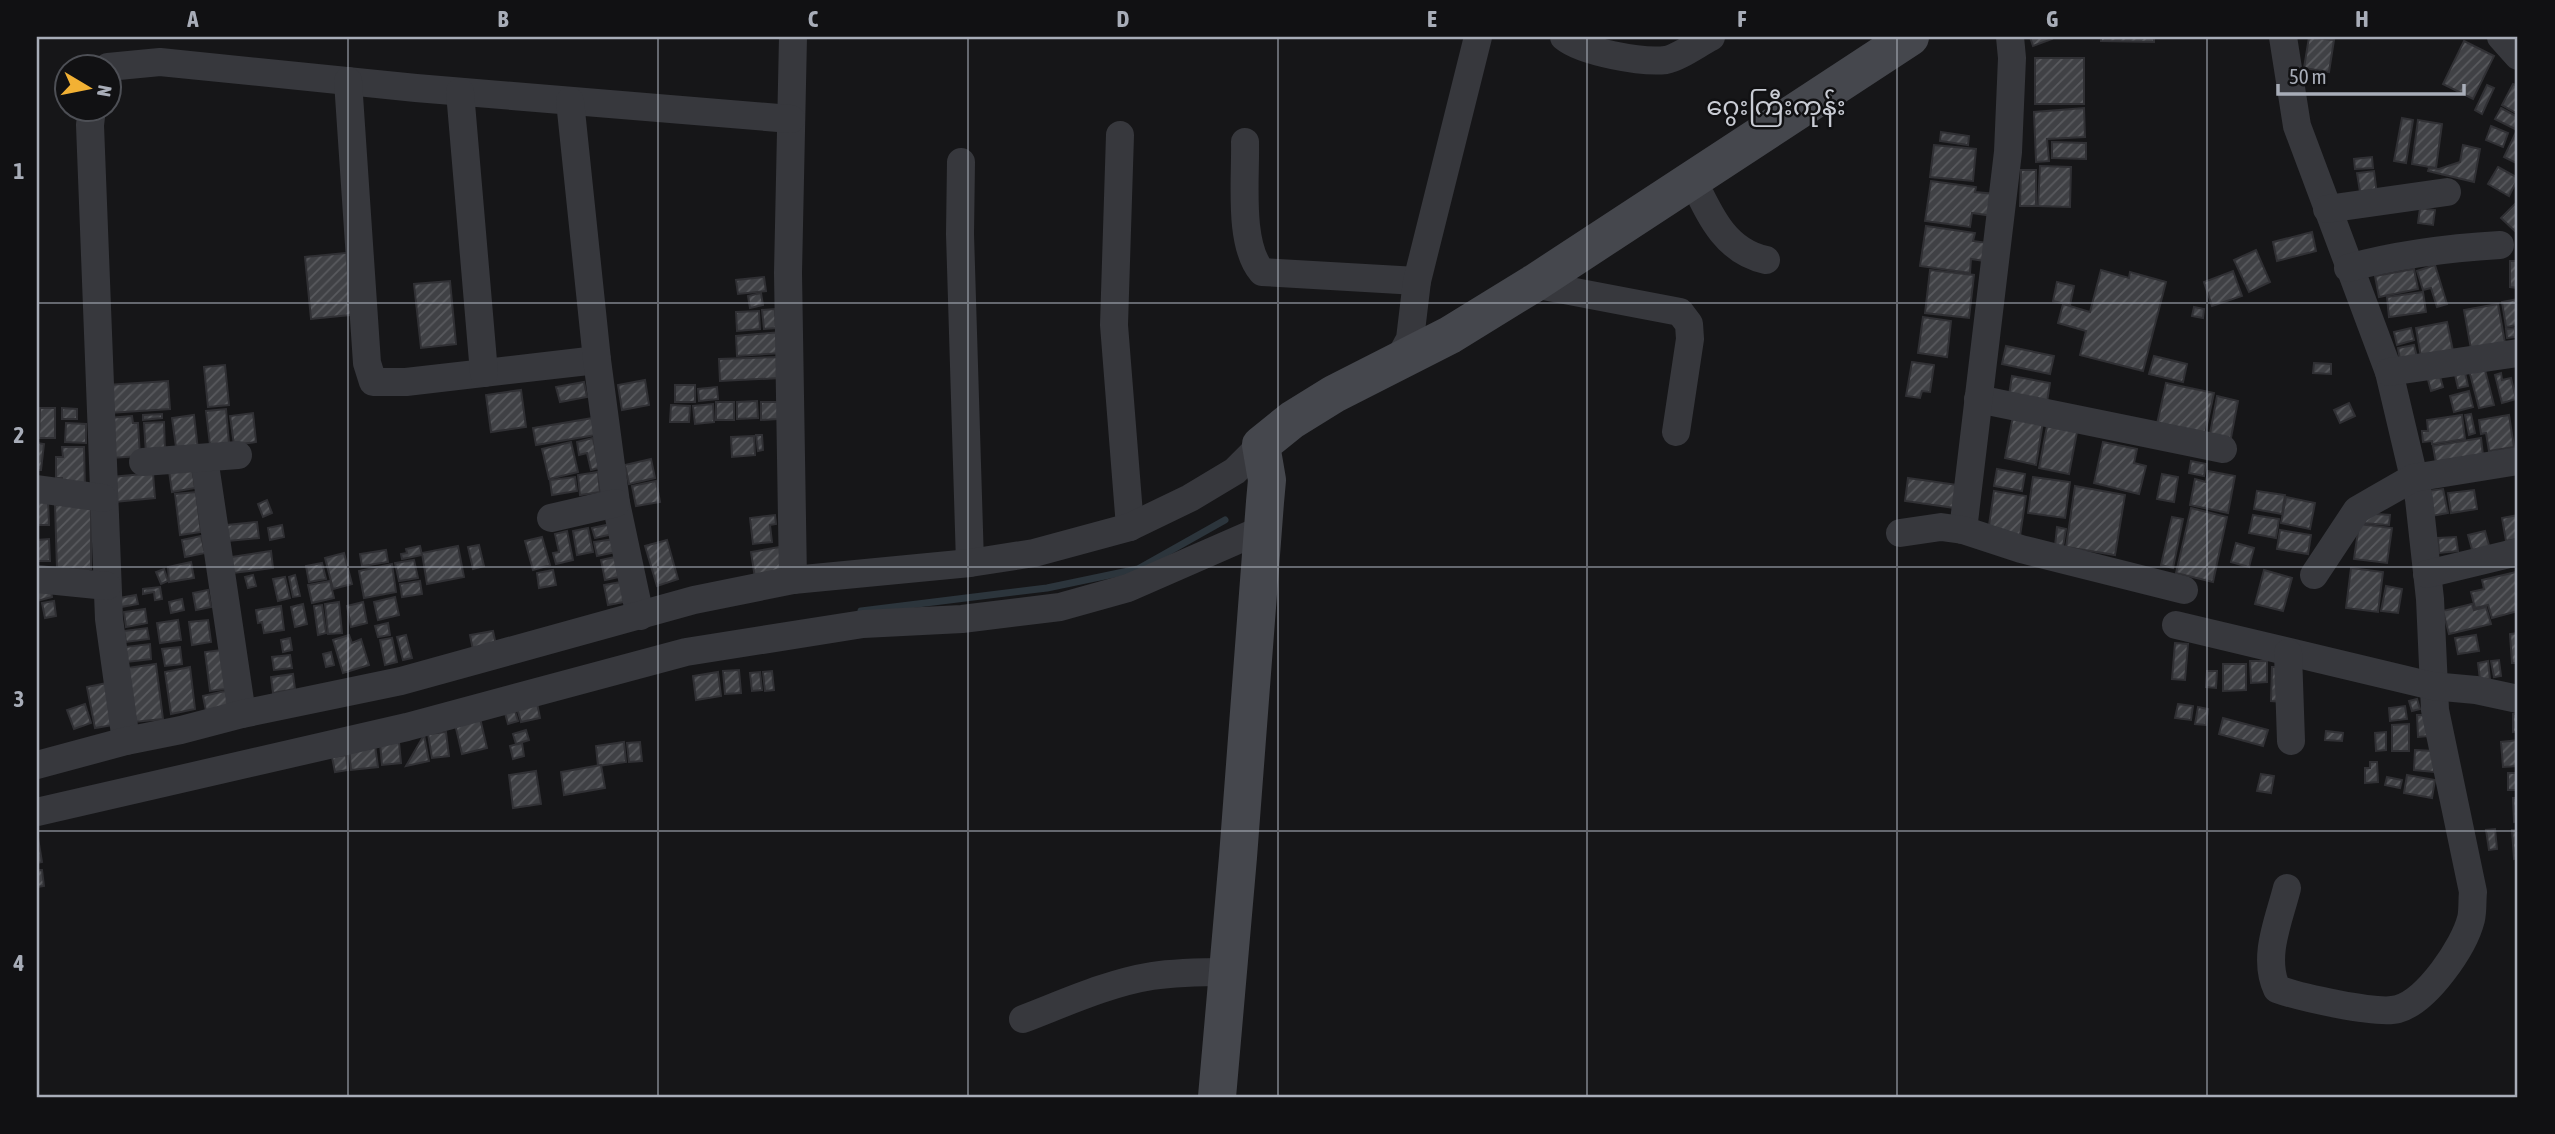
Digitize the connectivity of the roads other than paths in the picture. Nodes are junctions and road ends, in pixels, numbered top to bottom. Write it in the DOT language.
graph roads {
  1 [pos="793,37"];
  2 [pos="1478,37"];
  3 [pos="1564,37"];
  4 [pos="1711,37"];
  5 [pos="1910,37"];
  6 [pos="2010,37"];
  7 [pos="2283,37"];
  8 [pos="2501,37"];
  9 [pos="2518,56"];
  10 [pos="122,66"];
  11 [pos="348,81"];
  12 [pos="460,92"];
  13 [pos="570,100"];
  14 [pos="791,119"];
  15 [pos="90,122"];
  16 [pos="1120,135"];
  17 [pos="1245,142"];
  18 [pos="961,162"];
  19 [pos="1692,178"];
  20 [pos="2447,192"];
  21 [pos="2327,209"];
  22 [pos="2500,244"];
  23 [pos="1766,260"];
  24 [pos="2348,268"];
  25 [pos="1418,281"];
  26 [pos="1533,284"];
  27 [pos="2518,353"];
  28 [pos="597,360"];
  29 [pos="1398,361"];
  30 [pos="2389,372"];
  31 [pos="484,373"];
  32 [pos="1978,399"];
  33 [pos="1676,432"];
  34 [pos="1261,445"];
  35 [pos="2224,449"];
  36 [pos="238,456"];
  37 [pos="204,458"];
  38 [pos="2518,461"];
  39 [pos="143,462"];
  40 [pos="2413,478"];
  41 [pos="37,489"];
  42 [pos="103,498"];
  43 [pos="616,503"];
  44 [pos="551,519"];
  45 [pos="1130,527"];
  46 [pos="1263,529"];
  47 [pos="1963,530"];
  48 [pos="1900,533"];
  49 [pos="2518,552"];
  50 [pos="970,563"];
  51 [pos="2427,574"];
  52 [pos="2314,575"];
  53 [pos="37,579"];
  54 [pos="793,580"];
  55 [pos="107,586"];
  56 [pos="2184,590"];
  57 [pos="640,616"];
  58 [pos="2176,625"];
  59 [pos="2288,653"];
  60 [pos="2432,685"];
  61 [pos="2518,699"];
  62 [pos="242,713"];
  63 [pos="126,741"];
  64 [pos="2291,741"];
  65 [pos="37,765"];
  66 [pos="37,812"];
  67 [pos="2287,888"];
  68 [pos="1228,972"];
  69 [pos="1023,1018"];
  70 [pos="1217,1097"];
  1 -- 14 [label="street"];
  2 -- 25 [label="street"];
  3 -- 4 [label="street"];
  5 -- 19 [label="street"];
  6 -- 32 [label="street"];
  7 -- 21 [label="street"];
  8 -- 9 [label="street"];
  10 -- 11 [label="street"];
  11 -- 12 [label="street"];
  11 -- 31 [label="street"];
  12 -- 13 [label="street"];
  12 -- 31 [label="street"];
  13 -- 14 [label="street"];
  13 -- 28 [label="street"];
  14 -- 54 [label="street"];
  15 -- 42 [label="street"];
  16 -- 45 [label="street"];
  17 -- 25 [label="street"];
  18 -- 50 [label="street"];
  19 -- 23 [label="street"];
  19 -- 26 [label="street"];
  20 -- 21 [label="street"];
  21 -- 24 [label="street"];
  22 -- 24 [label="street"];
  24 -- 30 [label="street"];
  25 -- 29 [label="street"];
  26 -- 29 [label="street"];
  26 -- 33 [label="street"];
  27 -- 30 [label="street"];
  28 -- 31 [label="street"];
  28 -- 43 [label="street"];
  29 -- 34 [label="street"];
  30 -- 40 [label="street"];
  32 -- 35 [label="street"];
  32 -- 47 [label="street"];
  34 -- 45 [label="street"];
  34 -- 46 [label="street"];
  36 -- 37 [label="street"];
  37 -- 39 [label="street"];
  37 -- 62 [label="street"];
  38 -- 40 [label="street"];
  40 -- 51 [label="street"];
  40 -- 52 [label="street"];
  41 -- 42 [label="street"];
  42 -- 55 [label="street"];
  43 -- 44 [label="street"];
  43 -- 57 [label="street"];
  45 -- 50 [label="street"];
  46 -- 66 [label="street"];
  46 -- 68 [label="street"];
  47 -- 48 [label="street"];
  47 -- 56 [label="street"];
  49 -- 51 [label="street"];
  50 -- 54 [label="street"];
  51 -- 60 [label="street"];
  53 -- 55 [label="street"];
  54 -- 57 [label="street"];
  55 -- 63 [label="street"];
  57 -- 62 [label="street"];
  58 -- 59 [label="street"];
  59 -- 60 [label="street"];
  59 -- 64 [label="street"];
  60 -- 61 [label="street"];
  60 -- 67 [label="street"];
  62 -- 63 [label="street"];
  63 -- 65 [label="street"];
  68 -- 69 [label="street"];
  68 -- 70 [label="street"];
}
